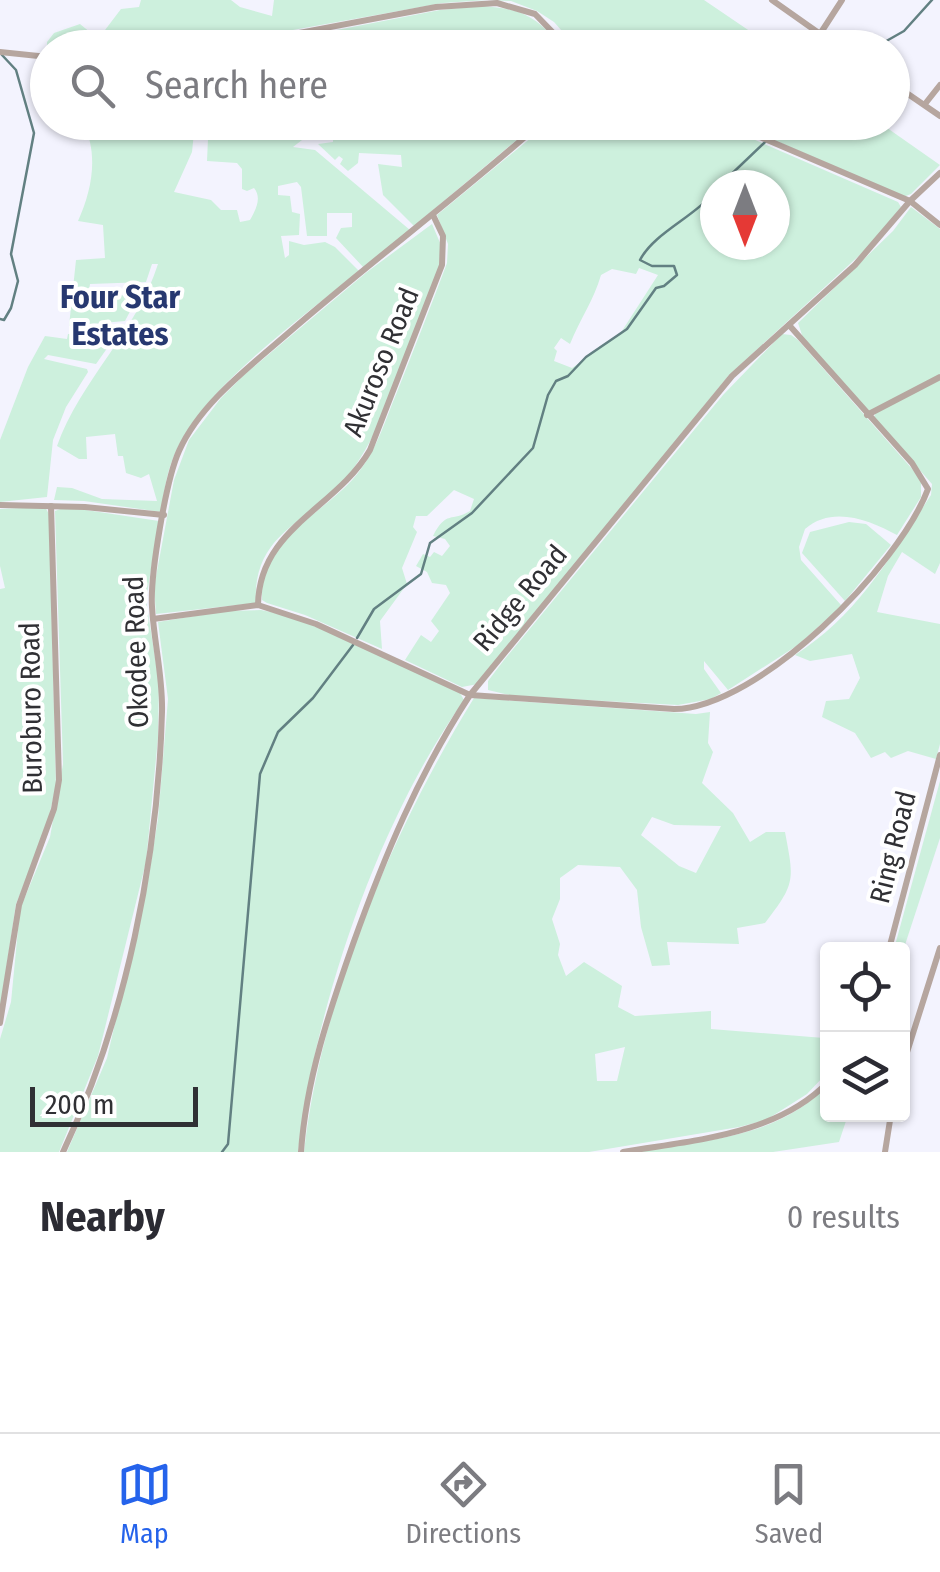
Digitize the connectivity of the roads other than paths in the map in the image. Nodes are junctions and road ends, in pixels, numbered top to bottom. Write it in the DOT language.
graph roads {
  1 [pos="772,0"];
  2 [pos="794,0"];
  3 [pos="842,0"];
  4 [pos="787,10"];
  5 [pos="317,30"];
  6 [pos="551,30"];
  7 [pos="814,30"];
  8 [pos="823,30"];
  9 [pos="0,52"];
  10 [pos="30,54"];
  11 [pos="940,85"];
  12 [pos="910,94"];
  13 [pos="925,104"];
  14 [pos="940,116"];
  15 [pos="521,140"];
  16 [pos="767,140"];
  17 [pos="940,173"];
  18 [pos="910,201"];
  19 [pos="433,216"];
  20 [pos="940,225"];
  21 [pos="789,325"];
  22 [pos="940,377"];
  23 [pos="868,415"];
  24 [pos="0,505"];
  25 [pos="51,506"];
  26 [pos="164,516"];
  27 [pos="258,605"];
  28 [pos="152,619"];
  29 [pos="470,695"];
  30 [pos="940,755"];
  31 [pos="891,942"];
  32 [pos="940,948"];
  33 [pos="0,1023"];
  34 [pos="910,1043"];
  35 [pos="820,1089"];
  36 [pos="890,1122"];
  37 [pos="63,1152"];
  38 [pos="301,1152"];
  39 [pos="623,1152"];
  40 [pos="885,1152"];
  1 -- 4 [label="street"];
  2 -- 4 [label="street"];
  3 -- 8 [label="street"];
  4 -- 7 [label="street"];
  5 -- 6 [label="street"];
  9 -- 10 [label="street"];
  11 -- 13 [label="street"];
  12 -- 13 [label="street"];
  13 -- 14 [label="street"];
  15 -- 19 [label="street, Okodee Road"];
  16 -- 18 [label="street"];
  17 -- 18 [label="street, Ridge Road"];
  18 -- 20 [label="street"];
  18 -- 21 [label="street, Ridge Road"];
  19 -- 26 [label="street, Okodee Road"];
  19 -- 27 [label="street, Akuroso Road"];
  21 -- 23 [label="street"];
  21 -- 29 [label="street, Ridge Road"];
  22 -- 23 [label="street"];
  23 -- 29 [label="street"];
  24 -- 25 [label="street"];
  25 -- 26 [label="street"];
  25 -- 33 [label="street, Buroburo Road"];
  26 -- 28 [label="street, Okodee Road"];
  27 -- 28 [label="street"];
  27 -- 29 [label="street"];
  28 -- 37 [label="street, Okodee Road"];
  29 -- 38 [label="street, Ridge Road"];
  30 -- 31 [label="street, Ring Road"];
  32 -- 34 [label="street"];
  35 -- 39 [label="street"];
  36 -- 40 [label="street"];
}
